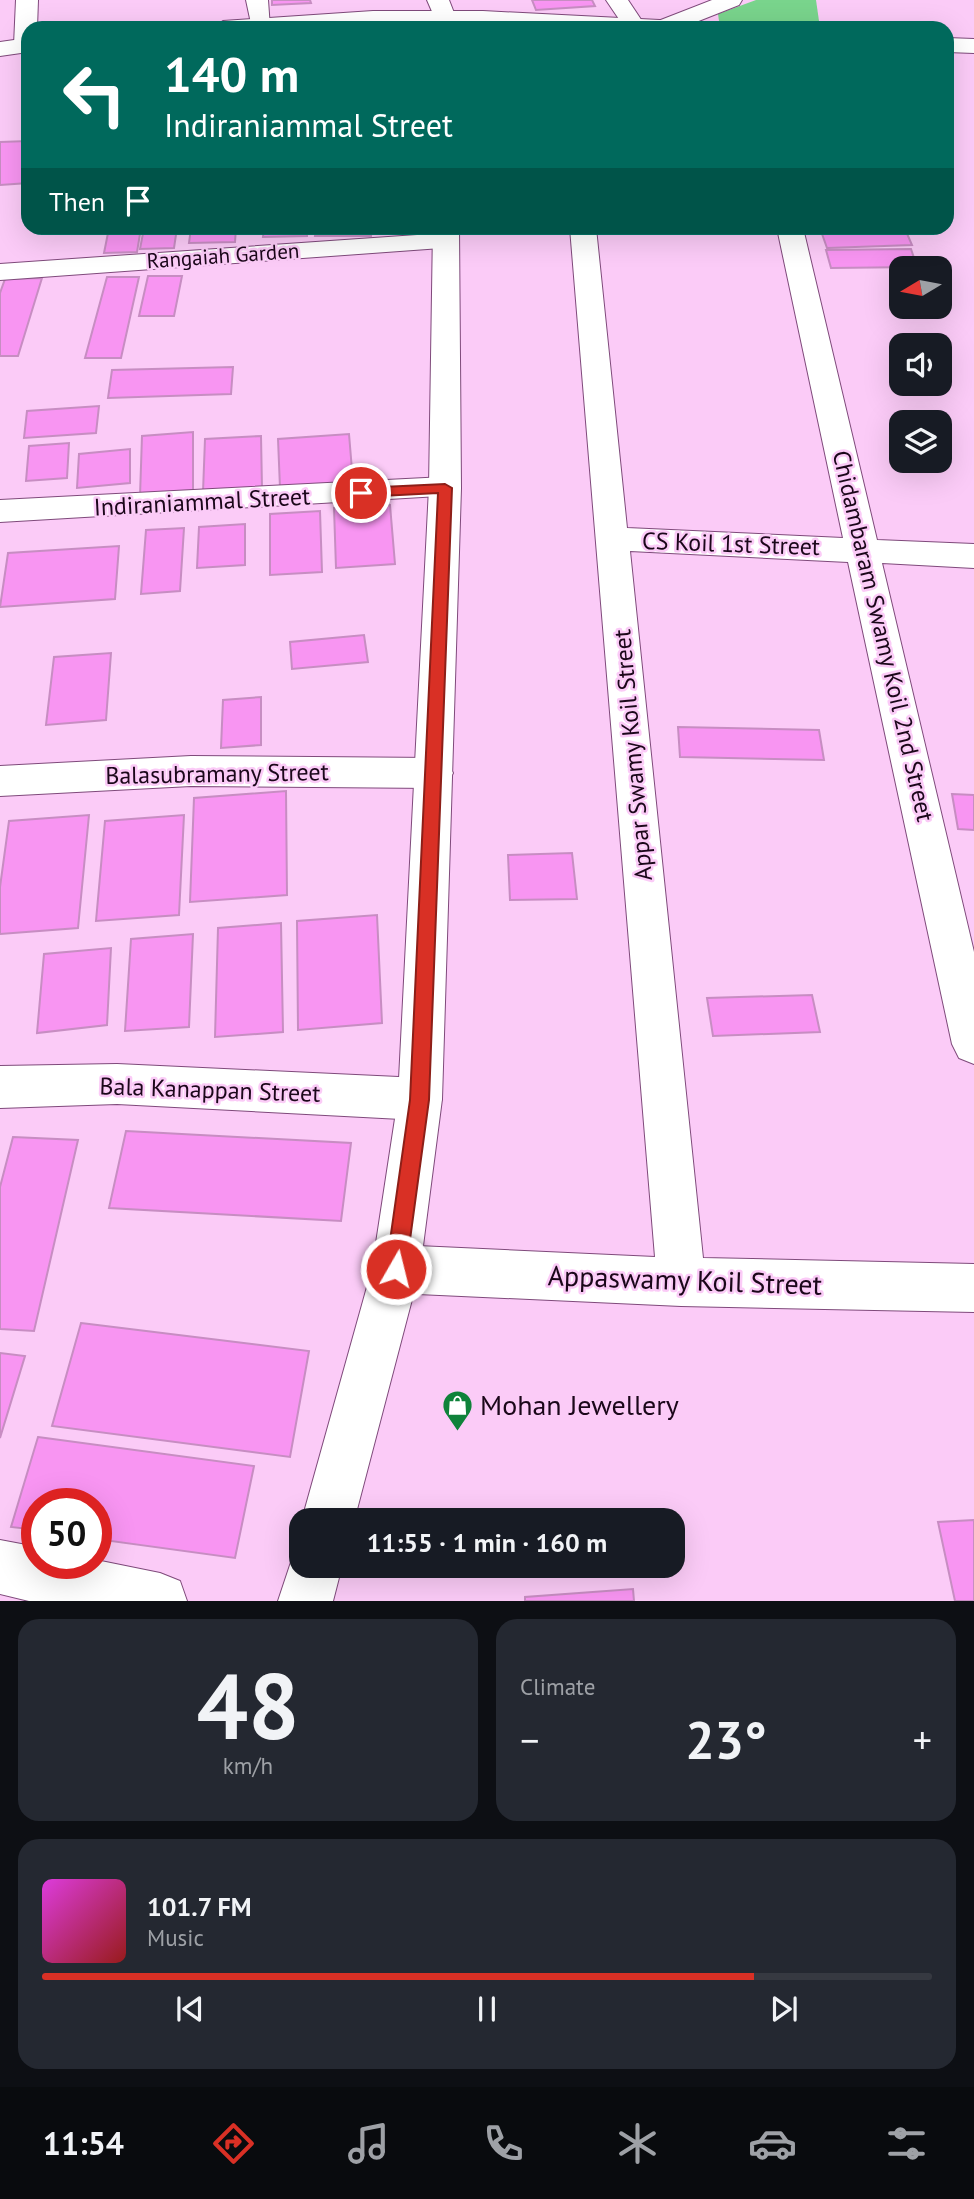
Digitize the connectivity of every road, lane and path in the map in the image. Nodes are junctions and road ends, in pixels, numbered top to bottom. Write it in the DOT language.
graph roads {
  1 [pos="27,0"];
  2 [pos="257,0"];
  3 [pos="618,0"];
  4 [pos="730,0"];
  5 [pos="443,15"];
  6 [pos="27,21"];
  7 [pos="260,21"];
  8 [pos="325,21"];
  9 [pos="570,21"];
  10 [pos="631,21"];
  11 [pos="681,21"];
  12 [pos="954,45"];
  13 [pos="974,46"];
  14 [pos="0,49"];
  15 [pos="21,50"];
  16 [pos="21,53"];
  17 [pos="954,58"];
  18 [pos="974,59"];
  19 [pos="0,65"];
  20 [pos="434,235"];
  21 [pos="446,235"];
  22 [pos="584,235"];
  23 [pos="792,235"];
  24 [pos="0,272"];
  25 [pos="445,488"];
  26 [pos="0,511"];
  27 [pos="613,539"];
  28 [pos="864,550"];
  29 [pos="974,556"];
  30 [pos="434,773"];
  31 [pos="0,780"];
  32 [pos="974,1044"];
  33 [pos="0,1087"];
  34 [pos="420,1100"];
  35 [pos="396,1269"];
  36 [pos="681,1282"];
  37 [pos="974,1288"];
  38 [pos="331,1508"];
  39 [pos="0,1567"];
  40 [pos="312,1578"];
  41 [pos="160,1601"];
  42 [pos="305,1601"];
  1 -- 6 [label="street"];
  2 -- 7 [label="street"];
  3 -- 10 [label="street"];
  4 -- 11 [label="street"];
  5 -- 8 [label="street"];
  5 -- 9 [label="street"];
  12 -- 13 [label="street"];
  14 -- 15 [label="street"];
  16 -- 19 [label="street"];
  17 -- 18 [label="street"];
  20 -- 24 [label="street, Rangaiah Garden"];
  21 -- 25 [label="street"];
  22 -- 27 [label="street, Appar Swamy Koil Street"];
  23 -- 28 [label="street, Chidambaram Swamy Koil 2nd Street"];
  25 -- 26 [label="street, Indiraniammal Street"];
  25 -- 30 [label="street"];
  27 -- 28 [label="street, CS Koil 1st Street"];
  27 -- 36 [label="street, Appar Swamy Koil Street"];
  28 -- 29 [label="street, CS Koil 1st Street"];
  28 -- 32 [label="street, Chidambaram Swamy Koil 2nd Street"];
  30 -- 31 [label="street, Balasubramany Street"];
  30 -- 34 [label="street"];
  33 -- 34 [label="street, Bala Kanappan Street"];
  34 -- 35 [label="street"];
  35 -- 36 [label="street, Appaswamy Koil Street"];
  35 -- 38 [label="street"];
  36 -- 37 [label="street, Appaswamy Koil Street"];
  39 -- 41 [label="street"];
  40 -- 42 [label="street"];
}
